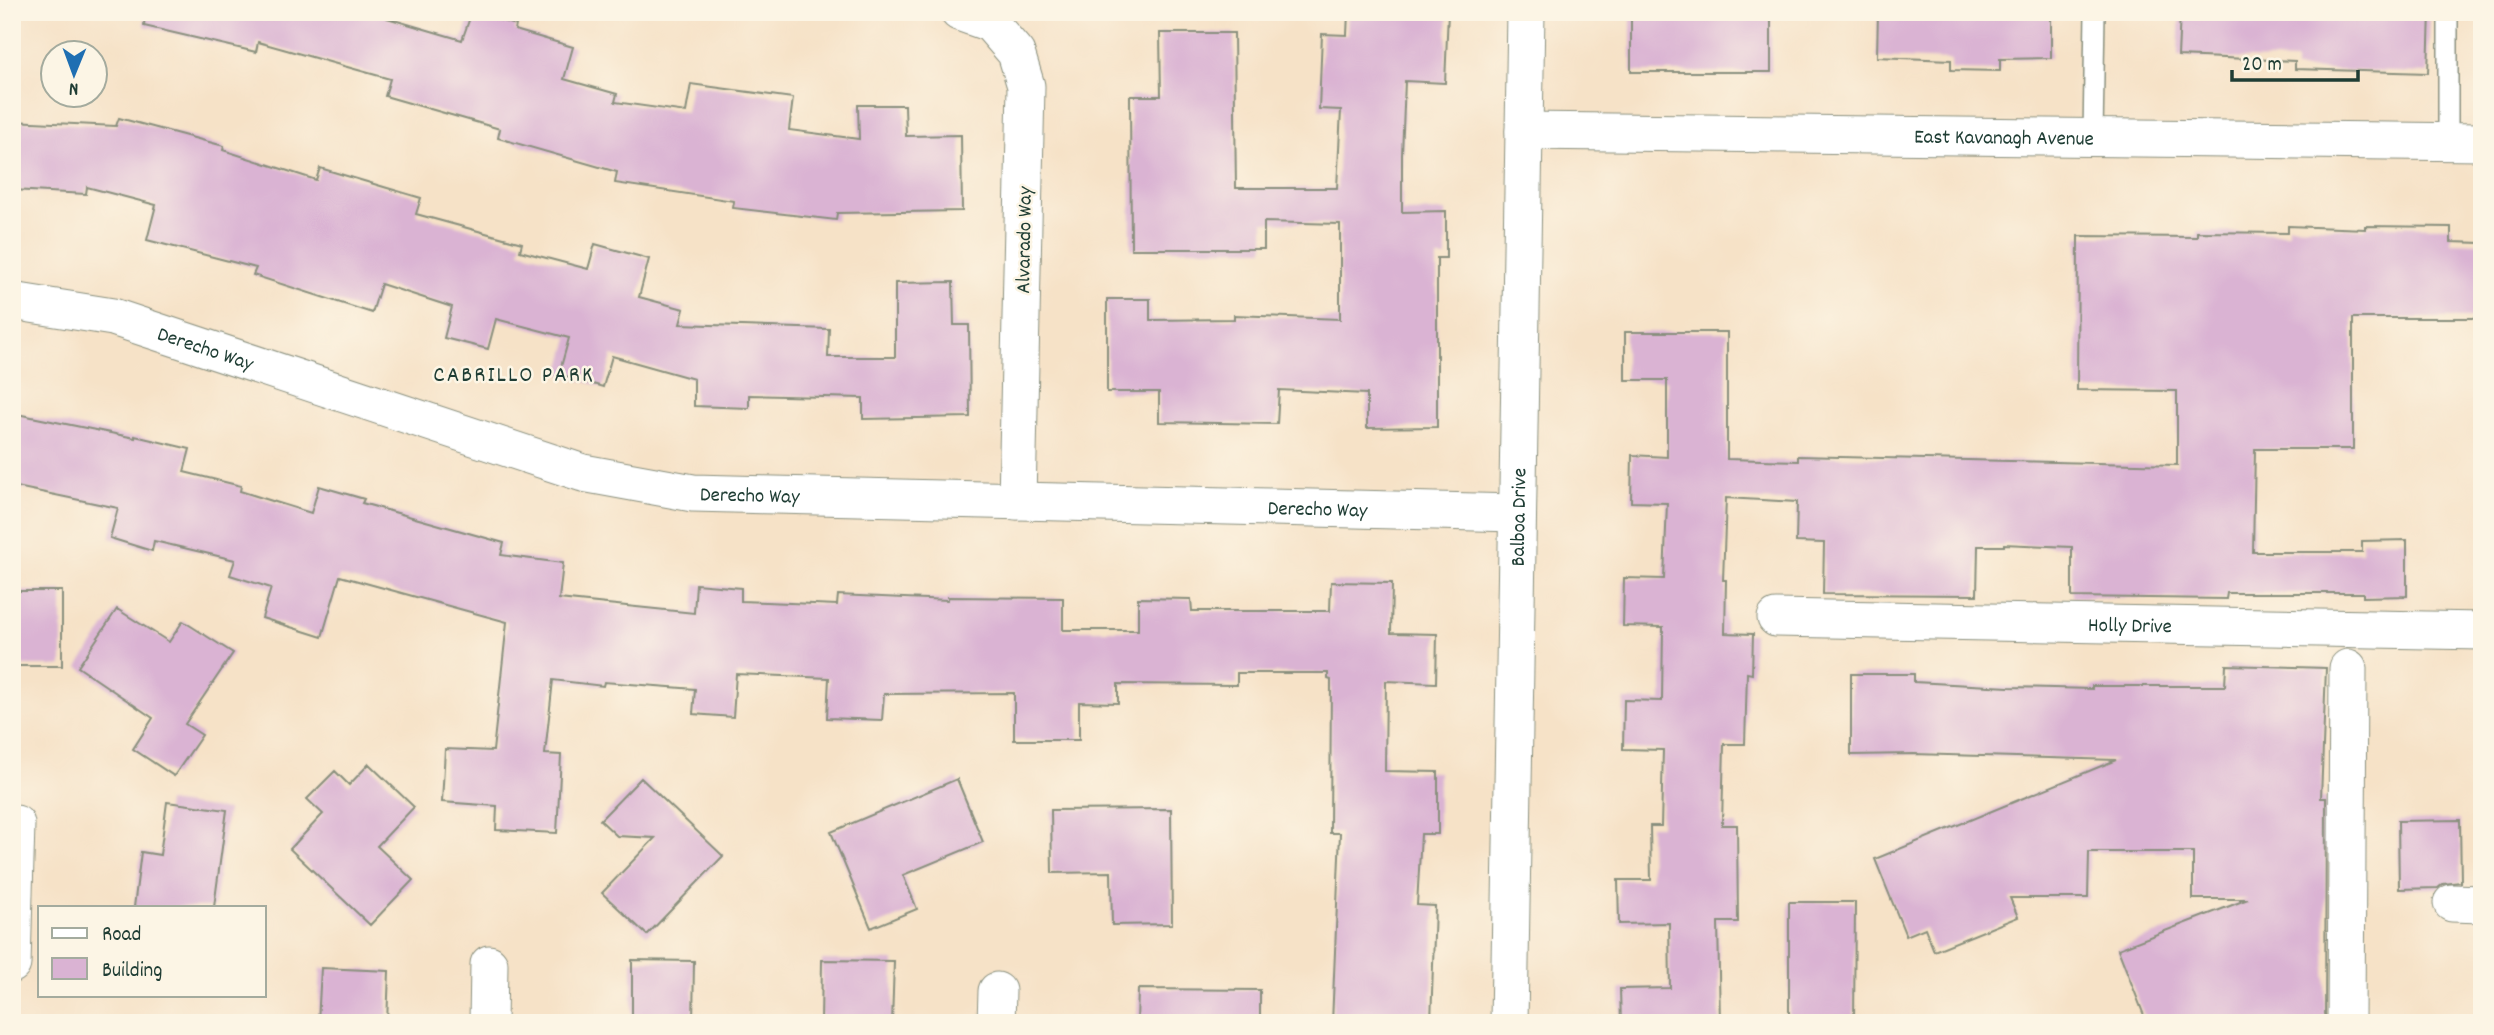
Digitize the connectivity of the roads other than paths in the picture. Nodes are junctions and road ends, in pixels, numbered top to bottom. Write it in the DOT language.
graph roads {
  1 [pos="959,12"];
  2 [pos="1526,12"];
  3 [pos="2095,12"];
  4 [pos="2448,12"];
  5 [pos="1524,131"];
  6 [pos="2093,137"];
  7 [pos="2465,142"];
  8 [pos="12,301"];
  9 [pos="1017,501"];
  10 [pos="1517,513"];
  11 [pos="1776,618"];
  12 [pos="2482,631"];
  13 [pos="2348,668"];
  14 [pos="16,824"];
  15 [pos="12,964"];
  16 [pos="489,964"];
  17 [pos="488,1023"];
  18 [pos="1509,1023"];
  19 [pos="2346,1023"];
  1 -- 9 [label="street, Alvarado Way"];
  2 -- 5 [label="street, Balboa Drive"];
  3 -- 6 [label="lane"];
  4 -- 7 [label="lane"];
  5 -- 6 [label="street, East Kavanagh Avenue"];
  5 -- 10 [label="street, Balboa Drive"];
  6 -- 7 [label="street, East Kavanagh Avenue"];
  8 -- 9 [label="street, Derecho Way"];
  9 -- 10 [label="street, Derecho Way"];
  10 -- 18 [label="street, Balboa Drive"];
  11 -- 12 [label="street, Holly Drive"];
  13 -- 19 [label="street"];
  14 -- 15 [label="street"];
  16 -- 17 [label="street"];
}
